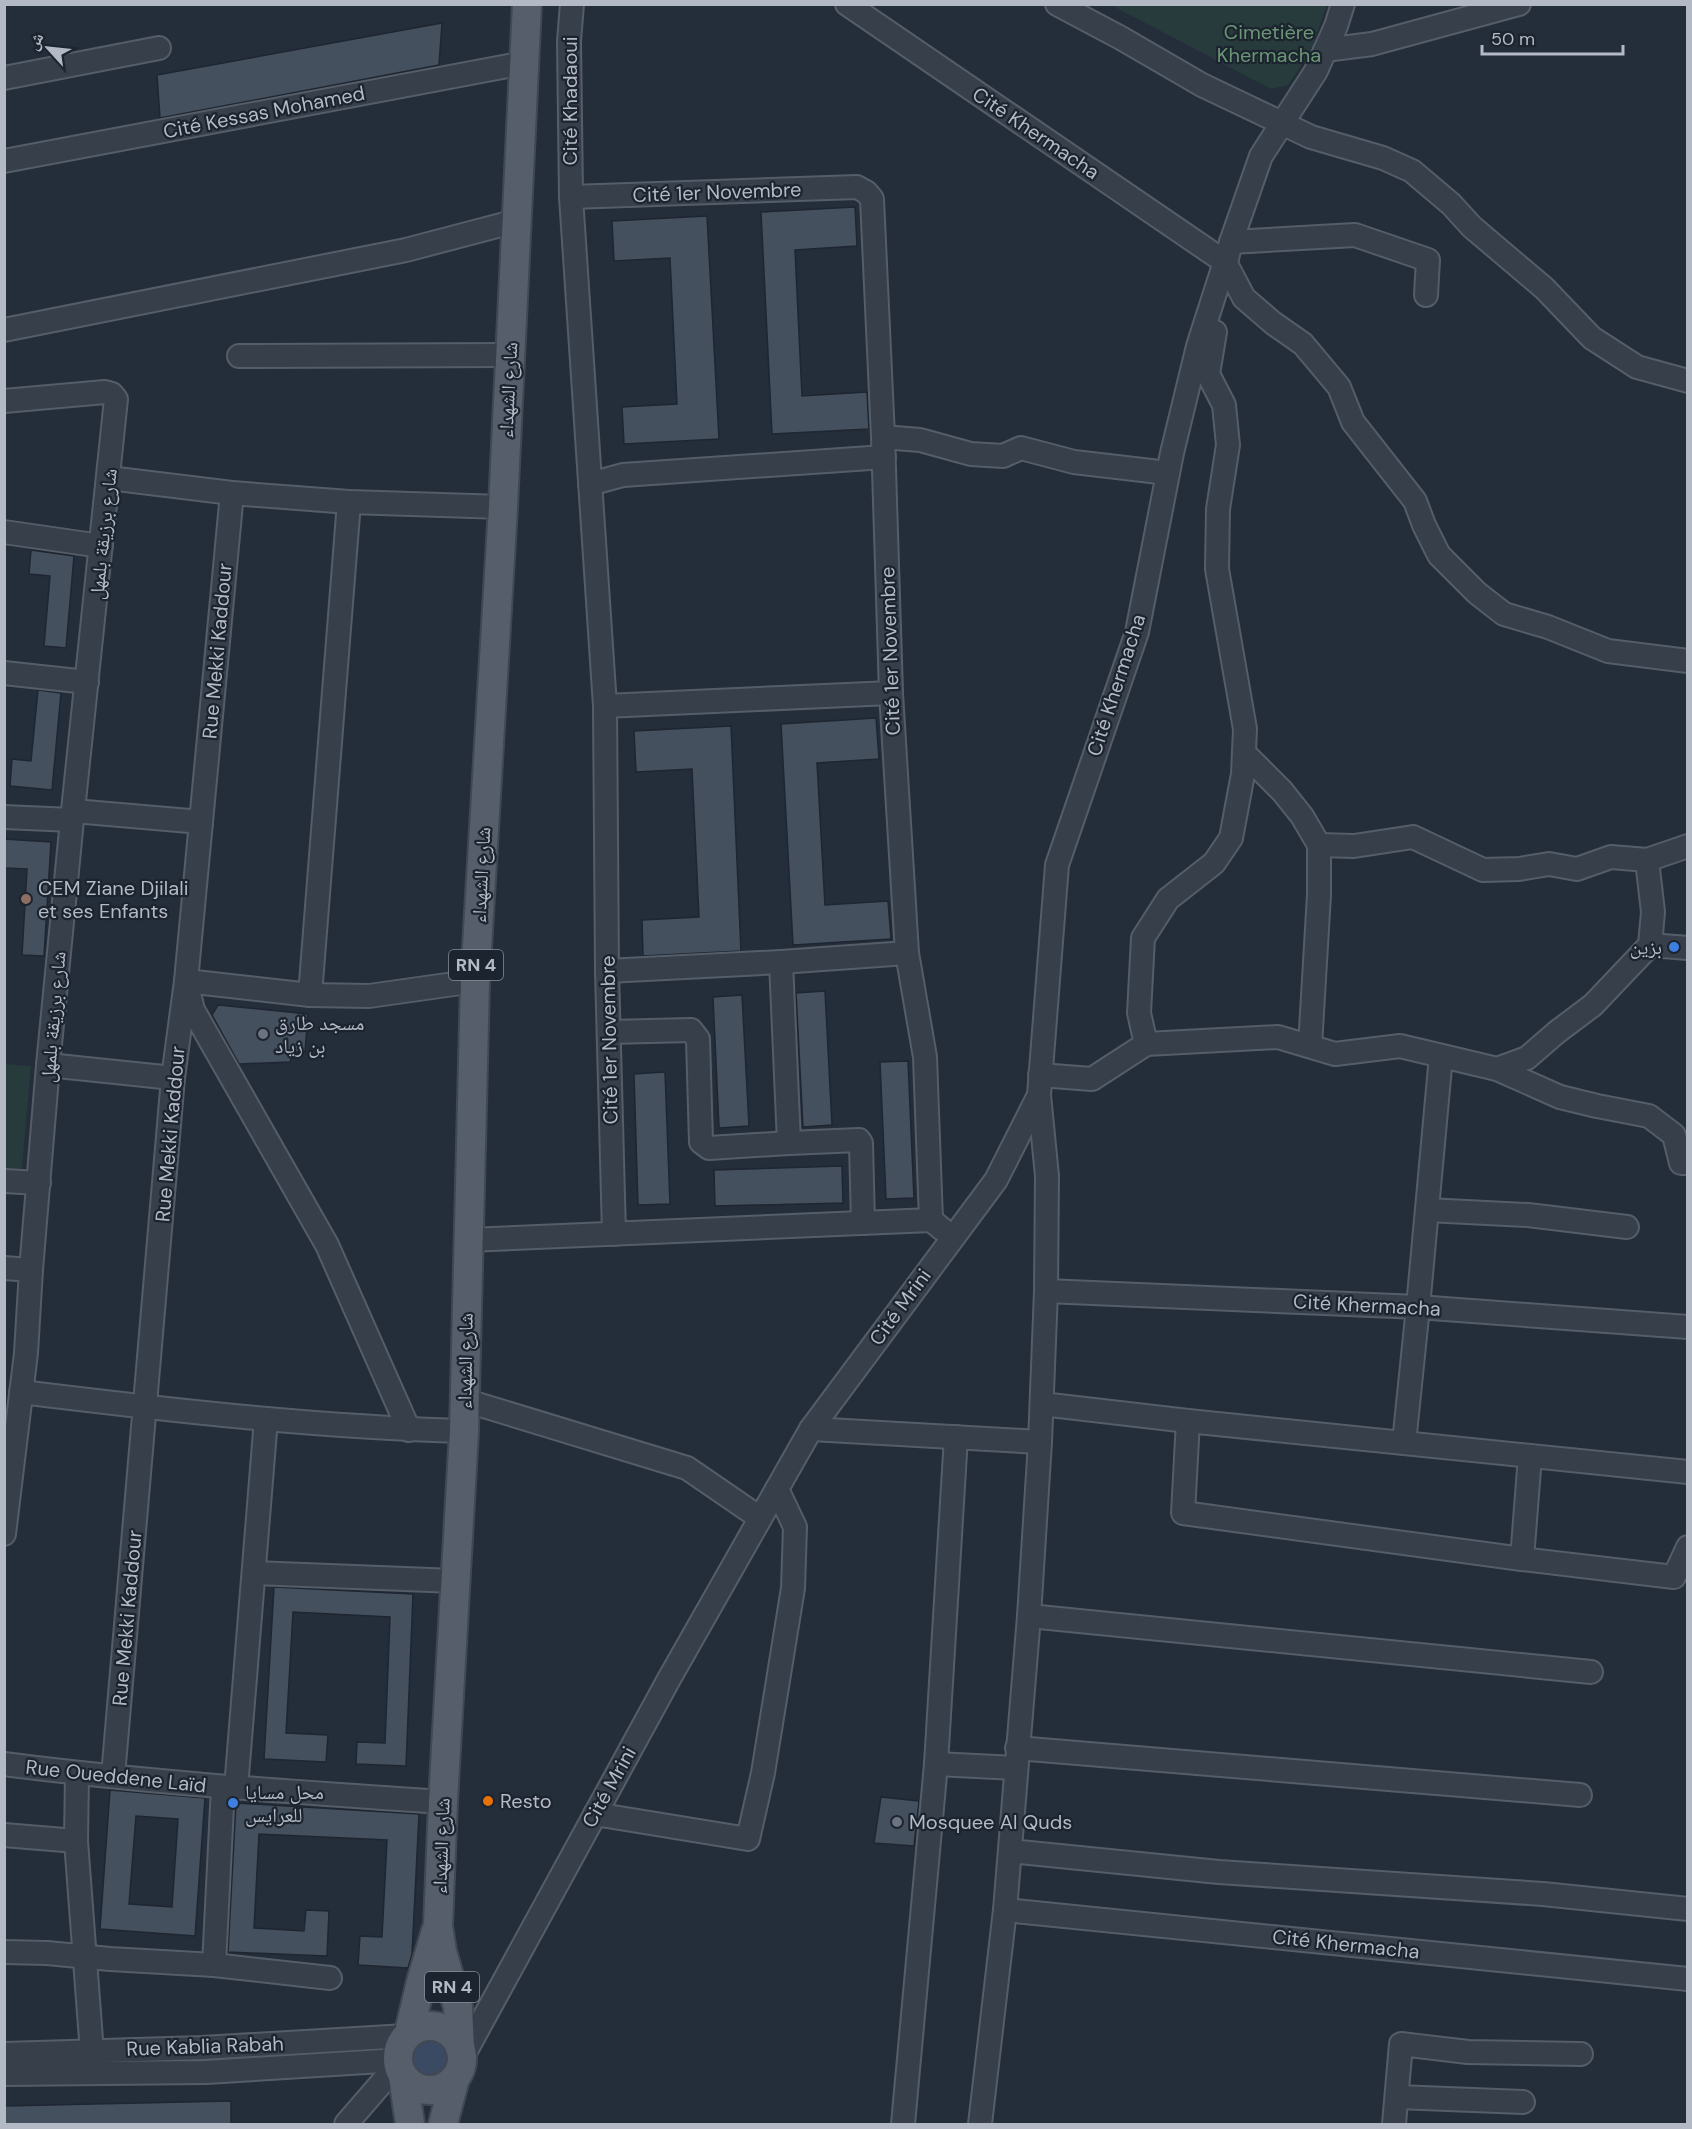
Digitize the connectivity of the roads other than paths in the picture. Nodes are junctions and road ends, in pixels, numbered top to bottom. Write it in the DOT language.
graph roads {
  1 [pos="527,4"];
  2 [pos="572,4"];
  3 [pos="847,4"];
  4 [pos="1057,4"];
  5 [pos="1343,4"];
  6 [pos="1519,4"];
  7 [pos="159,48"];
  8 [pos="1325,50"];
  9 [pos="524,63"];
  10 [pos="4,78"];
  11 [pos="1281,122"];
  12 [pos="4,161"];
  13 [pos="571,197"];
  14 [pos="516,221"];
  15 [pos="1228,252"];
  16 [pos="1426,295"];
  17 [pos="4,330"];
  18 [pos="509,355"];
  19 [pos="239,356"];
  20 [pos="1688,381"];
  21 [pos="4,401"];
  22 [pos="884,447"];
  23 [pos="1168,473"];
  24 [pos="109,478"];
  25 [pos="590,484"];
  26 [pos="232,493"];
  27 [pos="349,502"];
  28 [pos="503,507"];
  29 [pos="4,532"];
  30 [pos="101,546"];
  31 [pos="1688,661"];
  32 [pos="4,673"];
  33 [pos="87,682"];
  34 [pos="891,693"];
  35 [pos="604,706"];
  36 [pos="1244,753"];
  37 [pos="73,815"];
  38 [pos="4,818"];
  39 [pos="201,822"];
  40 [pos="1319,845"];
  41 [pos="1688,846"];
  42 [pos="1647,860"];
  43 [pos="1650,945"];
  44 [pos="1688,948"];
  45 [pos="907,953"];
  46 [pos="781,962"];
  47 [pos="608,971"];
  48 [pos="186,981"];
  49 [pos="475,981"];
  50 [pos="310,995"];
  51 [pos="609,1032"];
  52 [pos="1146,1044"];
  53 [pos="1310,1046"];
  54 [pos="1441,1056"];
  55 [pos="48,1065"];
  56 [pos="1497,1069"];
  57 [pos="174,1078"];
  58 [pos="1040,1085"];
  59 [pos="789,1143"];
  60 [pos="1688,1162"];
  61 [pos="4,1181"];
  62 [pos="39,1183"];
  63 [pos="1427,1210"];
  64 [pos="931,1220"];
  65 [pos="863,1222"];
  66 [pos="1627,1227"];
  67 [pos="614,1234"];
  68 [pos="952,1238"];
  69 [pos="467,1240"];
  70 [pos="4,1268"];
  71 [pos="31,1270"];
  72 [pos="1046,1291"];
  73 [pos="1418,1306"];
  74 [pos="1688,1327"];
  75 [pos="15,1353"];
  76 [pos="21,1392"];
  77 [pos="464,1400"];
  78 [pos="1042,1404"];
  79 [pos="146,1407"];
  80 [pos="266,1419"];
  81 [pos="1188,1421"];
  82 [pos="812,1429"];
  83 [pos="409,1430"];
  84 [pos="464,1431"];
  85 [pos="956,1437"];
  86 [pos="1040,1442"];
  87 [pos="1404,1443"];
  88 [pos="9,1452"];
  89 [pos="1530,1456"];
  90 [pos="1688,1472"];
  91 [pos="777,1489"];
  92 [pos="6,1510"];
  93 [pos="760,1518"];
  94 [pos="4,1534"];
  95 [pos="1688,1547"];
  96 [pos="1522,1559"];
  97 [pos="254,1573"];
  98 [pos="455,1581"];
  99 [pos="1029,1616"];
  100 [pos="1591,1672"];
  101 [pos="1017,1758"];
  102 [pos="4,1764"];
  103 [pos="936,1764"];
  104 [pos="77,1774"];
  105 [pos="113,1776"];
  106 [pos="230,1787"];
  107 [pos="1580,1795"];
  108 [pos="442,1802"];
  109 [pos="595,1814"];
  110 [pos="4,1836"];
  111 [pos="76,1841"];
  112 [pos="1010,1851"];
  113 [pos="1005,1910"];
  114 [pos="1688,1910"];
  115 [pos="438,1926"];
  116 [pos="4,1952"];
  117 [pos="85,1956"];
  118 [pos="214,1965"];
  119 [pos="330,1978"];
  120 [pos="1688,1978"];
  121 [pos="202,2048"];
  122 [pos="92,2050"];
  123 [pos="4,2054"];
  124 [pos="403,2054"];
  125 [pos="1581,2054"];
  126 [pos="459,2061"];
  127 [pos="206,2072"];
  128 [pos="94,2073"];
  129 [pos="4,2074"];
  130 [pos="1397,2097"];
  131 [pos="1523,2102"];
  132 [pos="346,2124"];
  133 [pos="411,2124"];
  134 [pos="444,2124"];
  135 [pos="903,2124"];
  136 [pos="980,2124"];
  137 [pos="1394,2124"];
  1 -- 9 [label="main road, شارع الشهداء / RN 4"];
  2 -- 13 [label="street, Cité Khadaoui"];
  3 -- 15 [label="street, Cité Khermacha"];
  4 -- 11 [label="street"];
  5 -- 8 [label="street"];
  6 -- 8 [label="street"];
  7 -- 10 [label="street"];
  8 -- 11 [label="street"];
  9 -- 12 [label="street, Cité Kessas Mohamed"];
  9 -- 14 [label="main road, شارع الشهداء / RN 4"];
  11 -- 15 [label="street"];
  11 -- 20 [label="street"];
  13 -- 22 [label="street, Cité 1er Novembre"];
  13 -- 25 [label="street, Cité 1er Novembre"];
  14 -- 17 [label="street"];
  14 -- 18 [label="main road, شارع الشهداء / RN 4"];
  15 -- 16 [label="street"];
  15 -- 23 [label="street, Cité Khermacha"];
  15 -- 31 [label="street, Cité Khermacha"];
  15 -- 36 [label="street"];
  18 -- 19 [label="street"];
  18 -- 28 [label="main road, شارع الشهداء / RN 4"];
  21 -- 24 [label="street, شارع برزيقة بلمهل"];
  22 -- 23 [label="street"];
  22 -- 25 [label="street"];
  22 -- 34 [label="street, Cité 1er Novembre"];
  23 -- 58 [label="street, Cité Khermacha"];
  24 -- 26 [label="street"];
  24 -- 30 [label="street, شارع برزيقة بلمهل"];
  25 -- 35 [label="street, Cité 1er Novembre"];
  26 -- 27 [label="street"];
  26 -- 39 [label="street, Rue Mekki Kaddour"];
  27 -- 28 [label="street"];
  27 -- 50 [label="street"];
  28 -- 49 [label="main road, شارع الشهداء / RN 4"];
  29 -- 30 [label="street"];
  30 -- 33 [label="street, شارع برزيقة بلمهل"];
  32 -- 33 [label="street"];
  33 -- 37 [label="street, شارع برزيقة بلمهل"];
  34 -- 35 [label="street"];
  34 -- 45 [label="street, Cité 1er Novembre"];
  35 -- 47 [label="street, Cité 1er Novembre"];
  36 -- 40 [label="street"];
  36 -- 52 [label="street"];
  37 -- 38 [label="street"];
  37 -- 39 [label="street"];
  37 -- 55 [label="street, شارع برزيقة بلمهل"];
  39 -- 48 [label="street, Rue Mekki Kaddour"];
  40 -- 42 [label="street"];
  40 -- 53 [label="street"];
  41 -- 42 [label="street"];
  42 -- 43 [label="street"];
  43 -- 44 [label="street"];
  43 -- 56 [label="street"];
  45 -- 46 [label="street"];
  45 -- 64 [label="street, Cité 1er Novembre"];
  46 -- 47 [label="street"];
  46 -- 59 [label="street"];
  47 -- 51 [label="street, Cité 1er Novembre"];
  48 -- 50 [label="street"];
  48 -- 57 [label="street, Rue Mekki Kaddour"];
  48 -- 83 [label="street"];
  49 -- 50 [label="street"];
  49 -- 69 [label="main road, شارع الشهداء / RN 4"];
  51 -- 59 [label="street"];
  51 -- 67 [label="street, Cité 1er Novembre"];
  52 -- 53 [label="street"];
  52 -- 58 [label="street"];
  53 -- 54 [label="street"];
  54 -- 56 [label="street"];
  54 -- 63 [label="street"];
  55 -- 57 [label="street"];
  55 -- 62 [label="street, شارع برزيقة بلمهل"];
  56 -- 60 [label="street"];
  57 -- 79 [label="street, Rue Mekki Kaddour"];
  58 -- 68 [label="street, Cité Mrini"];
  58 -- 72 [label="street, Cité Khermacha"];
  59 -- 65 [label="street"];
  61 -- 62 [label="street"];
  62 -- 71 [label="street, شارع برزيقة بلمهل"];
  63 -- 66 [label="street"];
  63 -- 73 [label="street"];
  64 -- 65 [label="street"];
  64 -- 68 [label="street"];
  65 -- 67 [label="street"];
  67 -- 69 [label="street"];
  68 -- 82 [label="street, Cité Mrini"];
  69 -- 77 [label="main road, شارع الشهداء / RN 4"];
  70 -- 71 [label="street"];
  71 -- 75 [label="street, شارع برزيقة بلمهل"];
  72 -- 73 [label="street, Cité Khermacha"];
  72 -- 78 [label="street, Cité Khermacha"];
  73 -- 74 [label="street, Cité Khermacha"];
  73 -- 87 [label="street"];
  75 -- 76 [label="street, شارع برزيقة بلمهل"];
  76 -- 79 [label="street"];
  76 -- 88 [label="street, شارع برزيقة بلمهل"];
  77 -- 84 [label="main road, شارع الشهداء / RN 4"];
  77 -- 93 [label="street"];
  78 -- 81 [label="street"];
  78 -- 86 [label="street, Cité Khermacha"];
  79 -- 80 [label="street"];
  79 -- 105 [label="street, Rue Mekki Kaddour"];
  80 -- 83 [label="street"];
  80 -- 97 [label="street"];
  81 -- 87 [label="street"];
  81 -- 96 [label="street"];
  82 -- 85 [label="street"];
  82 -- 91 [label="street, Cité Mrini"];
  83 -- 84 [label="street"];
  84 -- 98 [label="main road, شارع الشهداء / RN 4"];
  85 -- 86 [label="street"];
  85 -- 103 [label="street"];
  86 -- 99 [label="street, Cité Khermacha"];
  87 -- 89 [label="street"];
  88 -- 92 [label="street, شارع برزيقة بلمهل"];
  89 -- 90 [label="street"];
  89 -- 96 [label="street"];
  91 -- 93 [label="street, Cité Mrini"];
  91 -- 109 [label="street"];
  92 -- 94 [label="street, شارع برزيقة بلمهل"];
  93 -- 109 [label="street, Cité Mrini"];
  95 -- 96 [label="street"];
  97 -- 98 [label="street"];
  97 -- 106 [label="street"];
  98 -- 108 [label="main road, شارع الشهداء / RN 4"];
  99 -- 100 [label="street"];
  99 -- 101 [label="street, Cité Khermacha"];
  101 -- 103 [label="street"];
  101 -- 107 [label="street"];
  101 -- 112 [label="street, Cité Khermacha"];
  102 -- 104 [label="street, Rue Oueddene Laïd"];
  103 -- 135 [label="street"];
  104 -- 105 [label="street, Rue Oueddene Laïd"];
  104 -- 111 [label="street"];
  105 -- 106 [label="street, Rue Oueddene Laïd"];
  106 -- 108 [label="street, Rue Oueddene Laïd"];
  106 -- 118 [label="street"];
  108 -- 115 [label="main road, شارع الشهداء / RN 4"];
  109 -- 126 [label="street, Cité Mrini"];
  110 -- 111 [label="street"];
  111 -- 117 [label="street"];
  112 -- 113 [label="street, Cité Khermacha"];
  112 -- 114 [label="street"];
  113 -- 120 [label="street, Cité Khermacha"];
  113 -- 136 [label="street, Cité Khermacha"];
  115 -- 124 [label="main road"];
  115 -- 126 [label="main road, RN 4"];
  116 -- 117 [label="street"];
  117 -- 118 [label="street"];
  117 -- 122 [label="street"];
  118 -- 119 [label="street"];
  121 -- 122 [label="street, Rue Kablia Rabah"];
  121 -- 124 [label="street, Rue Kablia Rabah"];
  121 -- 127 [label="street"];
  122 -- 123 [label="street, Rue Kablia Rabah"];
  122 -- 128 [label="street"];
  124 -- 126 [label="main road"];
  124 -- 126 [label="main road"];
  124 -- 127 [label="street, Rue Kablia Rabah"];
  124 -- 132 [label="street"];
  124 -- 133 [label="main road"];
  125 -- 130 [label="street"];
  126 -- 134 [label="main road, RN 4"];
  127 -- 128 [label="street, Rue Kablia Rabah"];
  128 -- 129 [label="street, Rue Kablia Rabah"];
  130 -- 131 [label="street"];
  130 -- 137 [label="street"];
}
